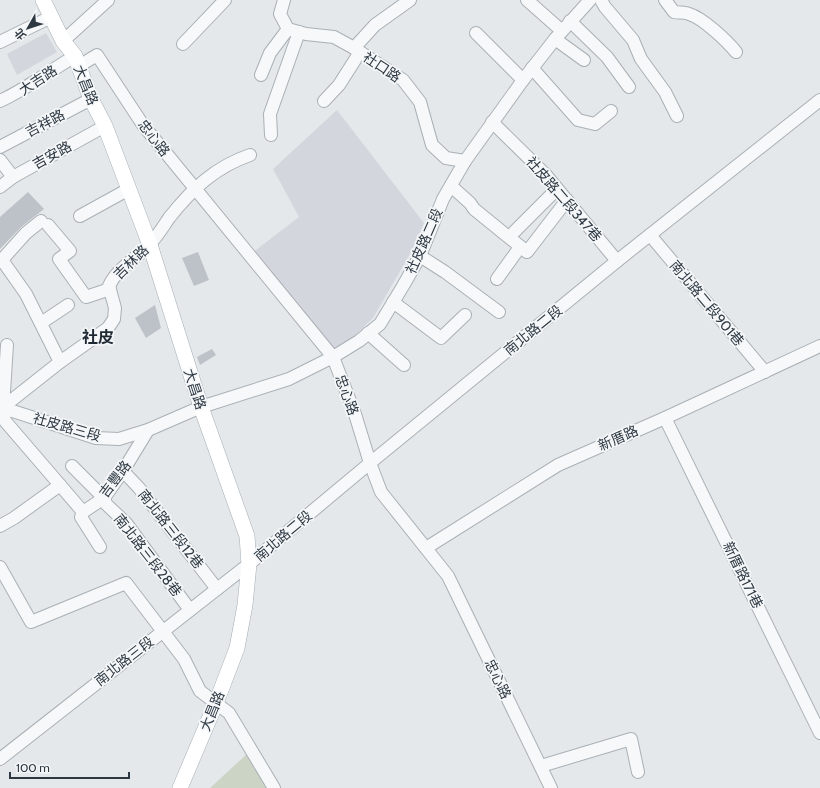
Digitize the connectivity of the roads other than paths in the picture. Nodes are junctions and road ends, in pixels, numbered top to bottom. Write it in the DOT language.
graph roads {
  1 [pos="43,0"];
  2 [pos="108,0"];
  3 [pos="225,0"];
  4 [pos="284,0"];
  5 [pos="410,0"];
  6 [pos="527,0"];
  7 [pos="590,0"];
  8 [pos="601,0"];
  9 [pos="665,0"];
  10 [pos="51,17"];
  11 [pos="570,21"];
  12 [pos="294,31"];
  13 [pos="476,33"];
  14 [pos="558,35"];
  15 [pos="63,41"];
  16 [pos="0,42"];
  17 [pos="183,44"];
  18 [pos="357,50"];
  19 [pos="736,52"];
  20 [pos="584,60"];
  21 [pos="77,61"];
  22 [pos="532,68"];
  23 [pos="261,75"];
  24 [pos="523,80"];
  25 [pos="629,86"];
  26 [pos="91,99"];
  27 [pos="324,100"];
  28 [pos="820,100"];
  29 [pos="0,101"];
  30 [pos="612,112"];
  31 [pos="678,116"];
  32 [pos="492,122"];
  33 [pos="105,126"];
  34 [pos="272,135"];
  35 [pos="0,147"];
  36 [pos="250,155"];
  37 [pos="0,160"];
  38 [pos="465,161"];
  39 [pos="13,177"];
  40 [pos="450,186"];
  41 [pos="0,187"];
  42 [pos="195,188"];
  43 [pos="128,189"];
  44 [pos="557,189"];
  45 [pos="567,200"];
  46 [pos="80,216"];
  47 [pos="514,232"];
  48 [pos="650,235"];
  49 [pos="150,245"];
  50 [pos="520,247"];
  51 [pos="420,256"];
  52 [pos="1,261"];
  53 [pos="617,261"];
  54 [pos="497,279"];
  55 [pos="110,289"];
  56 [pos="393,302"];
  57 [pos="68,305"];
  58 [pos="499,312"];
  59 [pos="465,315"];
  60 [pos="41,323"];
  61 [pos="368,333"];
  62 [pos="7,345"];
  63 [pos="820,346"];
  64 [pos="333,357"];
  65 [pos="60,362"];
  66 [pos="404,365"];
  67 [pos="765,372"];
  68 [pos="1,407"];
  69 [pos="200,407"];
  70 [pos="665,418"];
  71 [pos="148,430"];
  72 [pos="370,462"];
  73 [pos="72,466"];
  74 [pos="123,471"];
  75 [pos="60,485"];
  76 [pos="104,498"];
  77 [pos="83,512"];
  78 [pos="0,526"];
  79 [pos="100,547"];
  80 [pos="426,548"];
  81 [pos="249,564"];
  82 [pos="0,567"];
  83 [pos="217,588"];
  84 [pos="190,610"];
  85 [pos="163,631"];
  86 [pos="216,703"];
  87 [pos="820,733"];
  88 [pos="0,759"];
  89 [pos="541,766"];
  90 [pos="638,772"];
  91 [pos="180,788"];
  92 [pos="274,788"];
  93 [pos="551,788"];
  1 -- 10 [label="main road, 大昌路"];
  2 -- 15 [label="street"];
  3 -- 17 [label="street"];
  4 -- 12 [label="street"];
  5 -- 18 [label="street"];
  6 -- 14 [label="street"];
  7 -- 11 [label="street, 社皮路二段"];
  8 -- 31 [label="street"];
  9 -- 19 [label="street"];
  10 -- 15 [label="main road, 大昌路"];
  10 -- 16 [label="street"];
  11 -- 14 [label="street, 社皮路二段"];
  11 -- 25 [label="street"];
  12 -- 18 [label="street, 社口路"];
  12 -- 23 [label="street"];
  12 -- 34 [label="street"];
  13 -- 24 [label="street"];
  14 -- 20 [label="street"];
  14 -- 22 [label="street, 社皮路二段"];
  15 -- 21 [label="main road, 大昌路"];
  18 -- 27 [label="street"];
  18 -- 38 [label="street, 社口路"];
  21 -- 26 [label="main road, 大昌路"];
  21 -- 29 [label="street, 大吉路"];
  21 -- 42 [label="street, 忠心路"];
  22 -- 24 [label="street, 社皮路二段"];
  22 -- 30 [label="street"];
  24 -- 32 [label="street, 社皮路二段"];
  26 -- 33 [label="main road, 大昌路"];
  26 -- 35 [label="street, 吉祥路"];
  28 -- 48 [label="street, 南北路二段"];
  32 -- 38 [label="street, 社皮路二段"];
  32 -- 44 [label="street, 社皮路二段347巷"];
  33 -- 39 [label="street, 吉安路"];
  33 -- 43 [label="main road, 大昌路"];
  36 -- 42 [label="street, 吉林路"];
  37 -- 39 [label="street"];
  38 -- 40 [label="street, 社皮路二段"];
  39 -- 41 [label="street, 吉安路"];
  40 -- 50 [label="street"];
  40 -- 51 [label="street, 社皮路二段"];
  42 -- 49 [label="street, 吉林路"];
  42 -- 64 [label="street, 忠心路"];
  43 -- 46 [label="street"];
  43 -- 49 [label="main road, 大昌路"];
  44 -- 45 [label="street, 社皮路二段347巷"];
  44 -- 47 [label="street"];
  45 -- 50 [label="street"];
  45 -- 53 [label="street, 社皮路二段347巷"];
  48 -- 53 [label="street, 南北路二段"];
  48 -- 67 [label="street, 南北路二段901巷"];
  49 -- 55 [label="street, 吉林路"];
  49 -- 69 [label="main road, 大昌路"];
  50 -- 54 [label="street"];
  51 -- 56 [label="street, 社皮路二段"];
  51 -- 58 [label="street"];
  52 -- 55 [label="street"];
  52 -- 60 [label="street"];
  53 -- 72 [label="street, 南北路二段"];
  55 -- 65 [label="street, 吉林路"];
  56 -- 59 [label="street"];
  56 -- 61 [label="street, 社皮路二段"];
  57 -- 60 [label="street"];
  60 -- 65 [label="street"];
  61 -- 64 [label="street, 社皮路二段"];
  61 -- 66 [label="street"];
  62 -- 68 [label="street"];
  63 -- 67 [label="street, 新厝路"];
  64 -- 69 [label="street, 社皮路二段"];
  64 -- 72 [label="street, 忠心路"];
  65 -- 68 [label="street, 吉林路"];
  67 -- 70 [label="street, 新厝路"];
  68 -- 71 [label="street, 社皮路三段"];
  68 -- 75 [label="street"];
  69 -- 71 [label="street, 社皮路三段"];
  69 -- 81 [label="main road, 大昌路"];
  70 -- 80 [label="street, 新厝路"];
  70 -- 87 [label="street, 新厝路171巷"];
  71 -- 74 [label="street, 吉豐路"];
  72 -- 80 [label="street, 忠心路"];
  72 -- 81 [label="street, 南北路二段"];
  73 -- 76 [label="street, 南北路三段28巷"];
  74 -- 76 [label="street, 吉豐路"];
  74 -- 83 [label="street, 南北路三段12巷"];
  75 -- 77 [label="street"];
  75 -- 78 [label="street"];
  76 -- 77 [label="street, 吉豐路"];
  76 -- 84 [label="street, 南北路三段28巷"];
  77 -- 79 [label="street"];
  80 -- 89 [label="street, 忠心路"];
  81 -- 83 [label="street, 南北路三段"];
  81 -- 86 [label="main road, 大昌路"];
  82 -- 85 [label="street"];
  83 -- 84 [label="street, 南北路三段"];
  84 -- 85 [label="street, 南北路三段"];
  85 -- 86 [label="street"];
  85 -- 88 [label="street, 南北路三段"];
  86 -- 91 [label="main road, 大昌路"];
  86 -- 92 [label="street"];
  89 -- 90 [label="street"];
  89 -- 93 [label="street, 忠心路"];
}
